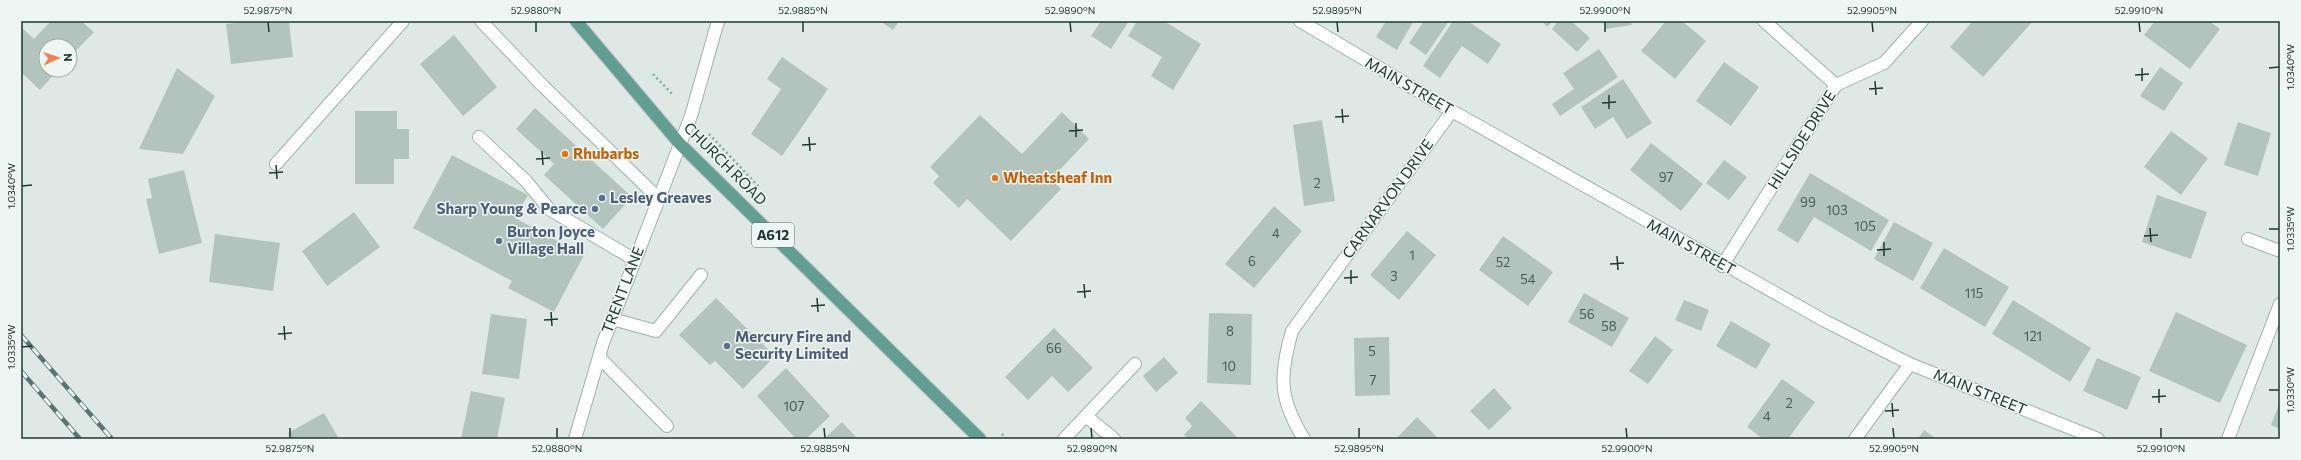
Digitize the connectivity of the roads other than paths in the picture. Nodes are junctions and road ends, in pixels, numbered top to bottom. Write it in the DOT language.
graph roads {
  1 [pos="403,21"];
  2 [pos="481,21"];
  3 [pos="576,21"];
  4 [pos="718,21"];
  5 [pos="1300,21"];
  6 [pos="1764,21"];
  7 [pos="1922,21"];
  8 [pos="1836,85"];
  9 [pos="1452,111"];
  10 [pos="479,137"];
  11 [pos="680,144"];
  12 [pos="276,164"];
  13 [pos="658,198"];
  14 [pos="2248,239"];
  15 [pos="2280,251"];
  16 [pos="635,260"];
  17 [pos="1722,266"];
  18 [pos="701,275"];
  19 [pos="2280,304"];
  20 [pos="612,319"];
  21 [pos="599,357"];
  22 [pos="1135,364"];
  23 [pos="1910,364"];
  24 [pos="1086,416"];
  25 [pos="667,426"];
  26 [pos="575,439"];
  27 [pos="980,439"];
  28 [pos="1064,439"];
  29 [pos="1114,439"];
  30 [pos="1304,439"];
  31 [pos="1855,439"];
  32 [pos="2098,439"];
  33 [pos="2228,439"];
  1 -- 12 [label="street"];
  2 -- 13 [label="street"];
  3 -- 11 [label="main road, CHURCH ROAD / A612"];
  4 -- 11 [label="street, TRENT LANE"];
  5 -- 9 [label="street, MAIN STREET"];
  6 -- 8 [label="street"];
  7 -- 8 [label="street, HILLSIDE DRIVE"];
  8 -- 17 [label="street, HILLSIDE DRIVE"];
  9 -- 17 [label="street, MAIN STREET"];
  9 -- 30 [label="street, CARNARVON DRIVE"];
  10 -- 16 [label="street"];
  11 -- 13 [label="street, TRENT LANE"];
  11 -- 27 [label="main road, CHURCH ROAD / A612"];
  13 -- 16 [label="street, TRENT LANE"];
  14 -- 15 [label="street"];
  16 -- 20 [label="street, TRENT LANE"];
  17 -- 23 [label="street, MAIN STREET"];
  18 -- 20 [label="street"];
  19 -- 33 [label="street"];
  20 -- 21 [label="street, TRENT LANE"];
  21 -- 25 [label="street"];
  21 -- 26 [label="street, TRENT LANE"];
  22 -- 24 [label="street"];
  23 -- 31 [label="street"];
  23 -- 32 [label="street, MAIN STREET"];
  24 -- 28 [label="street"];
  24 -- 29 [label="street"];
}
